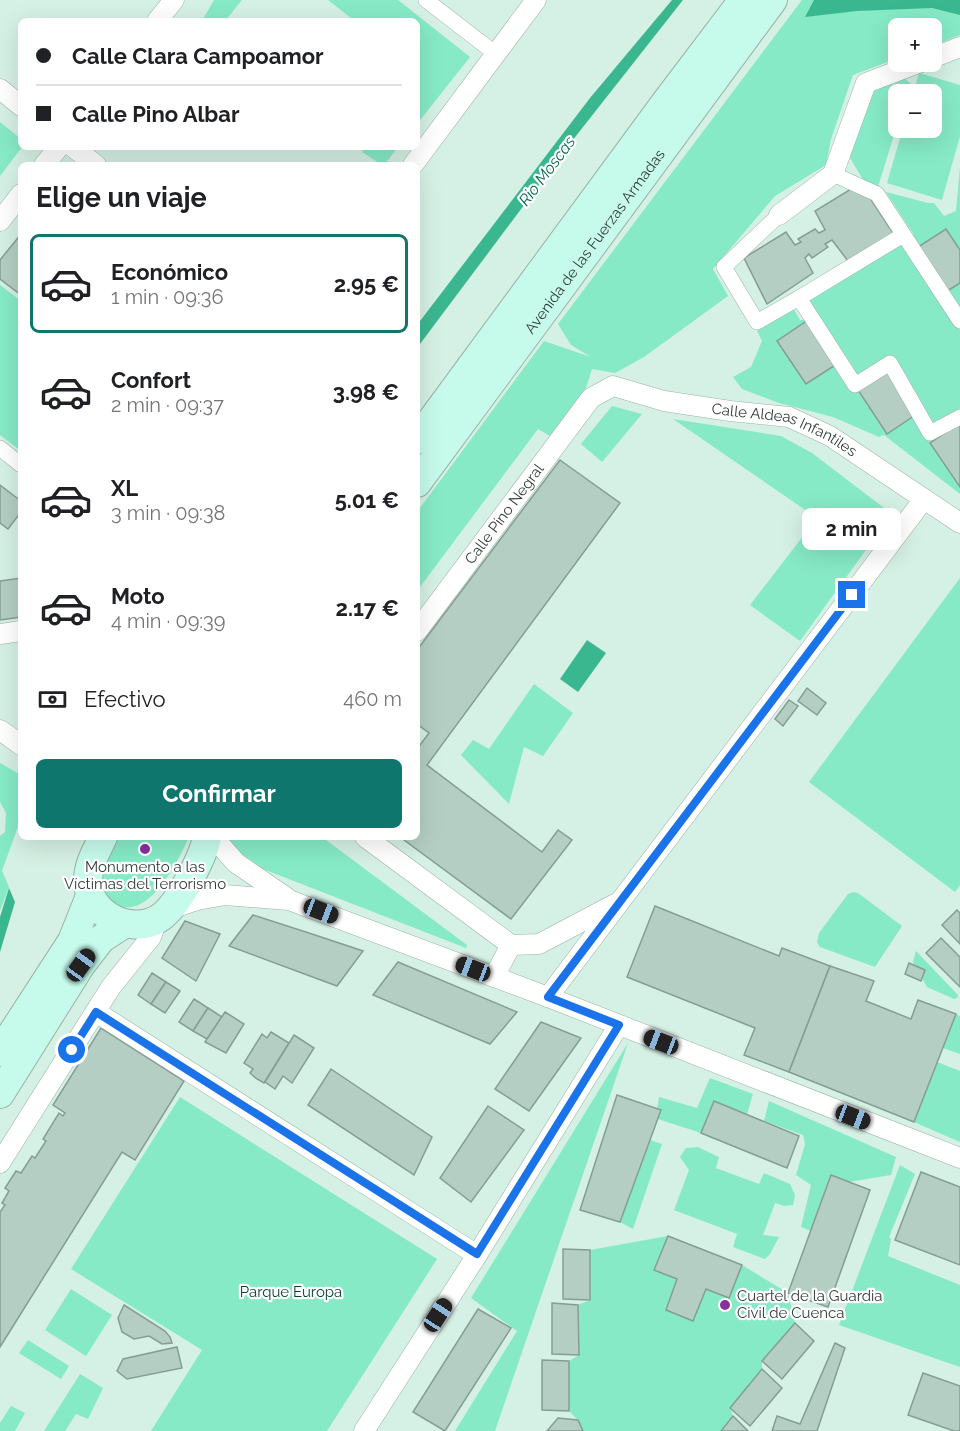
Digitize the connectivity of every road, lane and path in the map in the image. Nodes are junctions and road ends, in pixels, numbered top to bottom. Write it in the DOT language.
graph roads {
  1 [pos="174,0"];
  2 [pos="426,0"];
  3 [pos="536,0"];
  4 [pos="744,0"];
  5 [pos="773,0"];
  6 [pos="159,18"];
  7 [pos="960,46"];
  8 [pos="496,54"];
  9 [pos="942,54"];
  10 [pos="895,72"];
  11 [pos="0,89"];
  12 [pos="18,104"];
  13 [pos="56,150"];
  14 [pos="77,150"];
  15 [pos="46,162"];
  16 [pos="92,162"];
  17 [pos="415,162"];
  18 [pos="832,174"];
  19 [pos="18,198"];
  20 [pos="779,215"];
  21 [pos="0,220"];
  22 [pos="903,235"];
  23 [pos="800,298"];
  24 [pos="960,321"];
  25 [pos="591,398"];
  26 [pos="960,417"];
  27 [pos="420,436"];
  28 [pos="0,448"];
  29 [pos="18,463"];
  30 [pos="420,479"];
  31 [pos="924,499"];
  32 [pos="960,523"];
  33 [pos="420,627"];
  34 [pos="18,631"];
  35 [pos="0,634"];
  36 [pos="0,730"];
  37 [pos="18,743"];
  38 [pos="101,840"];
  39 [pos="206,840"];
  40 [pos="216,840"];
  41 [pos="369,840"];
  42 [pos="90,896"];
  43 [pos="289,900"];
  44 [pos="621,901"];
  45 [pos="164,914"];
  46 [pos="124,924"];
  47 [pos="511,945"];
  48 [pos="494,977"];
  49 [pos="548,997"];
  50 [pos="96,1012"];
  51 [pos="619,1025"];
  52 [pos="0,1052"];
  53 [pos="0,1094"];
  54 [pos="960,1158"];
  55 [pos="0,1163"];
  56 [pos="477,1254"];
  57 [pos="364,1431"];
  1 -- 6 [label="street"];
  2 -- 8 [label="street"];
  3 -- 8 [label="street"];
  4 -- 27 [label="main road, Avenida de las Fuerzas Armadas"];
  5 -- 30 [label="main road, Avenida de las Fuerzas Armadas"];
  7 -- 9 [label="street"];
  8 -- 17 [label="street"];
  10 -- 18 [label="street"];
  11 -- 12 [label="street"];
  13 -- 15 [label="street"];
  14 -- 16 [label="street"];
  18 -- 20 [label="street"];
  18 -- 22 [label="street"];
  19 -- 21 [label="street"];
  20 -- 23 [label="street"];
  22 -- 23 [label="street"];
  22 -- 24 [label="street"];
  23 -- 26 [label="street"];
  25 -- 31 [label="street, Calle Aldeas Infantiles"];
  25 -- 33 [label="street, Calle Pino Negral"];
  28 -- 29 [label="street"];
  31 -- 32 [label="street, Calle Aldeas Infantiles"];
  31 -- 44 [label="street"];
  34 -- 35 [label="street"];
  36 -- 37 [label="street"];
  38 -- 42 [label="main road"];
  39 -- 45 [label="main road"];
  40 -- 43 [label="street"];
  41 -- 47 [label="street"];
  42 -- 46 [label="main road"];
  42 -- 52 [label="main road"];
  43 -- 45 [label="street"];
  43 -- 48 [label="street"];
  44 -- 47 [label="street"];
  44 -- 49 [label="street"];
  45 -- 46 [label="main road"];
  45 -- 50 [label="street"];
  46 -- 53 [label="main road"];
  47 -- 48 [label="street"];
  48 -- 49 [label="street"];
  49 -- 51 [label="street"];
  50 -- 55 [label="street"];
  50 -- 56 [label="street"];
  51 -- 54 [label="street"];
  51 -- 56 [label="street"];
  56 -- 57 [label="street"];
}
